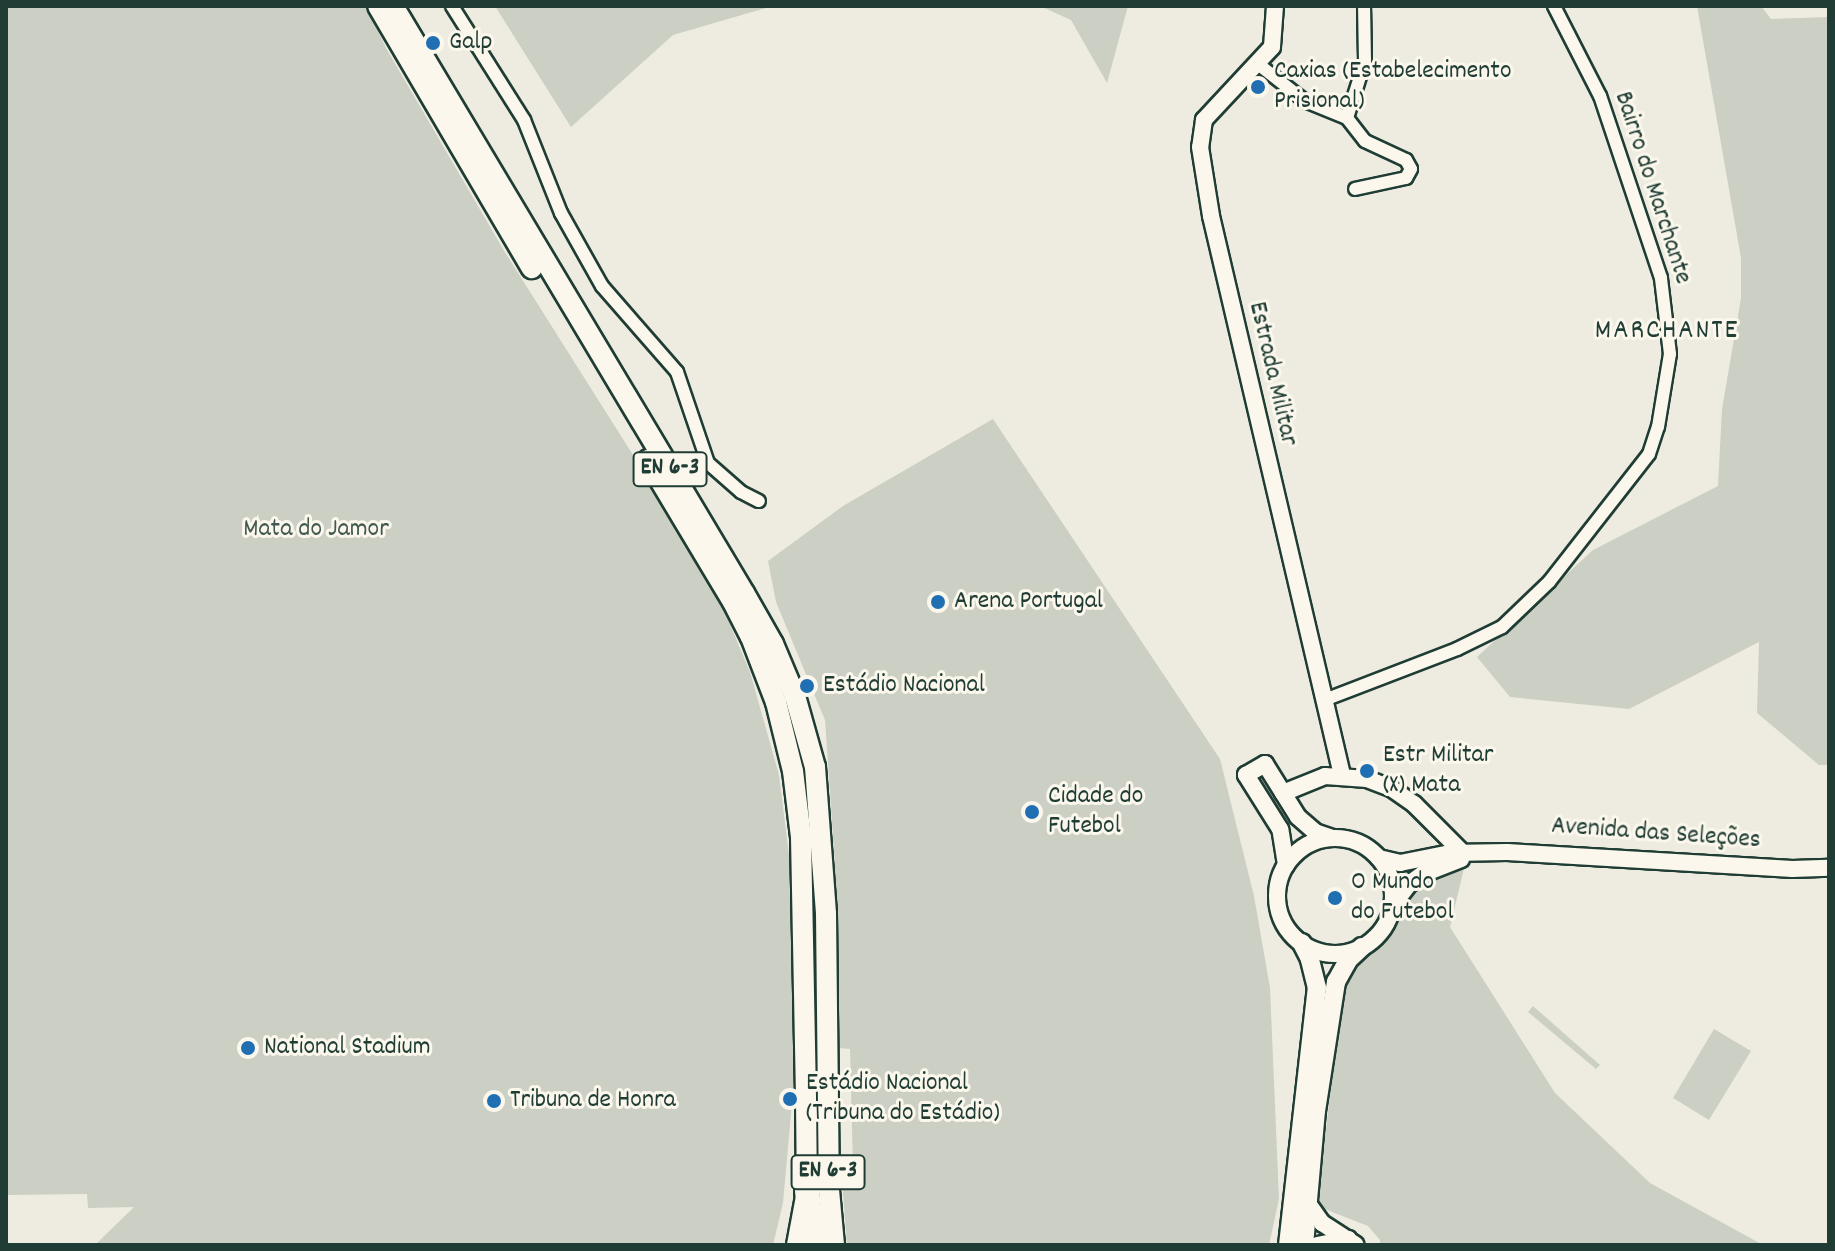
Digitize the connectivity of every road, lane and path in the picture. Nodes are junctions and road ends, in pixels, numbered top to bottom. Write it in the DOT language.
graph roads {
  1 [pos="378,6"];
  2 [pos="393,6"];
  3 [pos="452,6"];
  4 [pos="1275,6"];
  5 [pos="1364,6"];
  6 [pos="1554,6"];
  7 [pos="1258,64"];
  8 [pos="1347,118"];
  9 [pos="1355,189"];
  10 [pos="759,501"];
  11 [pos="1327,699"];
  12 [pos="1342,775"];
  13 [pos="1283,793"];
  14 [pos="1431,821"];
  15 [pos="1332,838"];
  16 [pos="1471,852"];
  17 [pos="1379,858"];
  18 [pos="1424,858"];
  19 [pos="1286,865"];
  20 [pos="1829,868"];
  21 [pos="1392,906"];
  22 [pos="1302,943"];
  23 [pos="1362,947"];
  24 [pos="807,1191"];
  25 [pos="1310,1206"];
  26 [pos="1352,1242"];
  27 [pos="797,1245"];
  28 [pos="814,1245"];
  29 [pos="834,1245"];
  30 [pos="1288,1245"];
  31 [pos="1304,1245"];
  32 [pos="1317,1245"];
  1 -- 24 [label="main road, EN 6-3"];
  2 -- 29 [label="main road, EN 6-3"];
  3 -- 10 [label="street"];
  4 -- 7 [label="street, Estrada Militar"];
  5 -- 8 [label="street"];
  6 -- 11 [label="street, Bairro do Marchante"];
  7 -- 8 [label="street"];
  7 -- 11 [label="street, Estrada Militar"];
  8 -- 9 [label="street"];
  11 -- 12 [label="street, Estrada Militar"];
  12 -- 13 [label="street"];
  12 -- 14 [label="street"];
  13 -- 15 [label="street"];
  13 -- 19 [label="street"];
  14 -- 16 [label="street"];
  14 -- 18 [label="street"];
  15 -- 17 [label="street"];
  15 -- 19 [label="street"];
  16 -- 18 [label="street, Avenida das Seleções"];
  16 -- 20 [label="street, Avenida das Seleções"];
  16 -- 21 [label="street, Avenida das Seleções"];
  17 -- 18 [label="street, Avenida das Seleções"];
  17 -- 21 [label="street"];
  19 -- 22 [label="street"];
  21 -- 23 [label="street"];
  22 -- 23 [label="street"];
  22 -- 30 [label="main road"];
  23 -- 25 [label="main road"];
  24 -- 27 [label="main road"];
  24 -- 28 [label="highway"];
  25 -- 26 [label="street"];
  25 -- 31 [label="main road"];
  26 -- 32 [label="street"];
}
